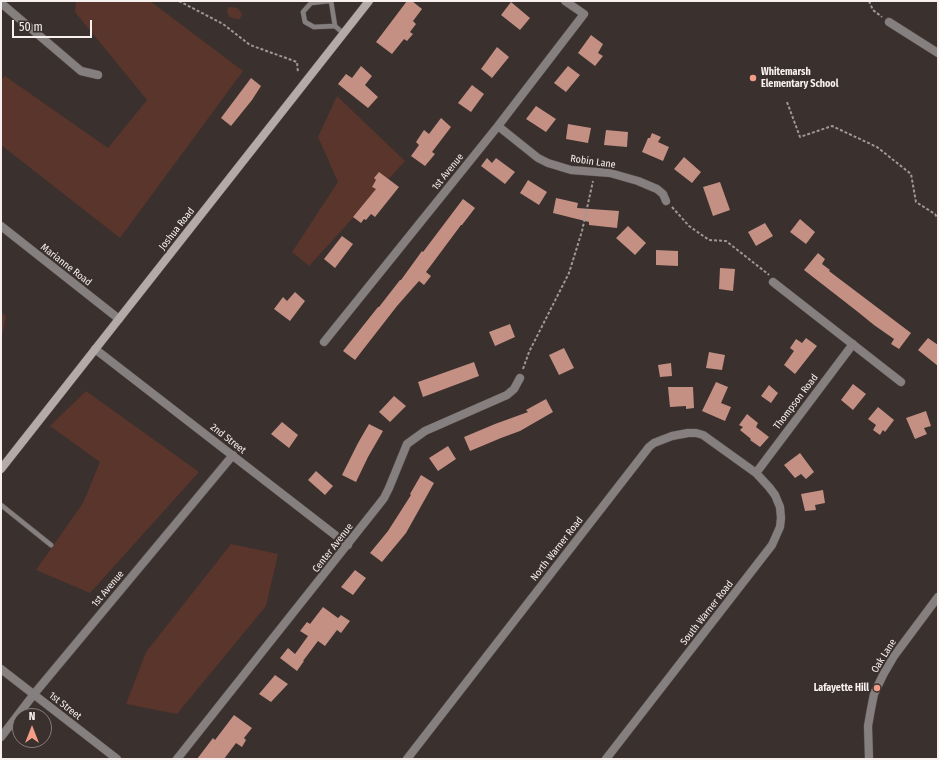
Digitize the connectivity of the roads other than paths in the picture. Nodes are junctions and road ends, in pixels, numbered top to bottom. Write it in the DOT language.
graph roads {
  1 [pos="330,1"];
  2 [pos="369,1"];
  3 [pos="565,1"];
  4 [pos="1,3"];
  5 [pos="889,22"];
  6 [pos="335,26"];
  7 [pos="343,33"];
  8 [pos="937,51"];
  9 [pos="98,75"];
  10 [pos="498,126"];
  11 [pos="666,201"];
  12 [pos="1,226"];
  13 [pos="773,282"];
  14 [pos="118,319"];
  15 [pos="324,342"];
  16 [pos="853,344"];
  17 [pos="95,349"];
  18 [pos="520,378"];
  19 [pos="901,382"];
  20 [pos="233,455"];
  21 [pos="1,470"];
  22 [pos="756,472"];
  23 [pos="1,505"];
  24 [pos="51,545"];
  25 [pos="348,545"];
  26 [pos="938,597"];
  27 [pos="1,669"];
  28 [pos="34,694"];
  29 [pos="1,737"];
  30 [pos="117,759"];
  31 [pos="177,759"];
  32 [pos="407,759"];
  33 [pos="606,759"];
  34 [pos="869,759"];
  1 -- 6 [label="lane"];
  1 -- 6 [label="lane"];
  2 -- 7 [label="main road, Joshua Road"];
  3 -- 10 [label="street, 1st Avenue"];
  4 -- 9 [label="street"];
  5 -- 8 [label="street"];
  6 -- 7 [label="lane"];
  7 -- 14 [label="main road, Joshua Road"];
  10 -- 11 [label="street, Robin Lane"];
  10 -- 15 [label="street, 1st Avenue"];
  12 -- 14 [label="street, Marianne Road"];
  13 -- 16 [label="street"];
  14 -- 17 [label="main road, Joshua Road"];
  16 -- 19 [label="street"];
  16 -- 22 [label="street, Thompson Road"];
  17 -- 20 [label="street, 2nd Street"];
  17 -- 21 [label="main road, Joshua Road"];
  18 -- 25 [label="street, Center Avenue"];
  20 -- 25 [label="street, 2nd Street"];
  20 -- 28 [label="street, 1st Avenue"];
  22 -- 32 [label="street, North Warner Road"];
  22 -- 33 [label="street, South Warner Road"];
  23 -- 24 [label="lane"];
  25 -- 31 [label="street, Center Avenue"];
  26 -- 34 [label="street, Oak Lane"];
  27 -- 28 [label="street, 1st Street"];
  28 -- 29 [label="street, 1st Avenue"];
  28 -- 30 [label="street, 1st Street"];
}
